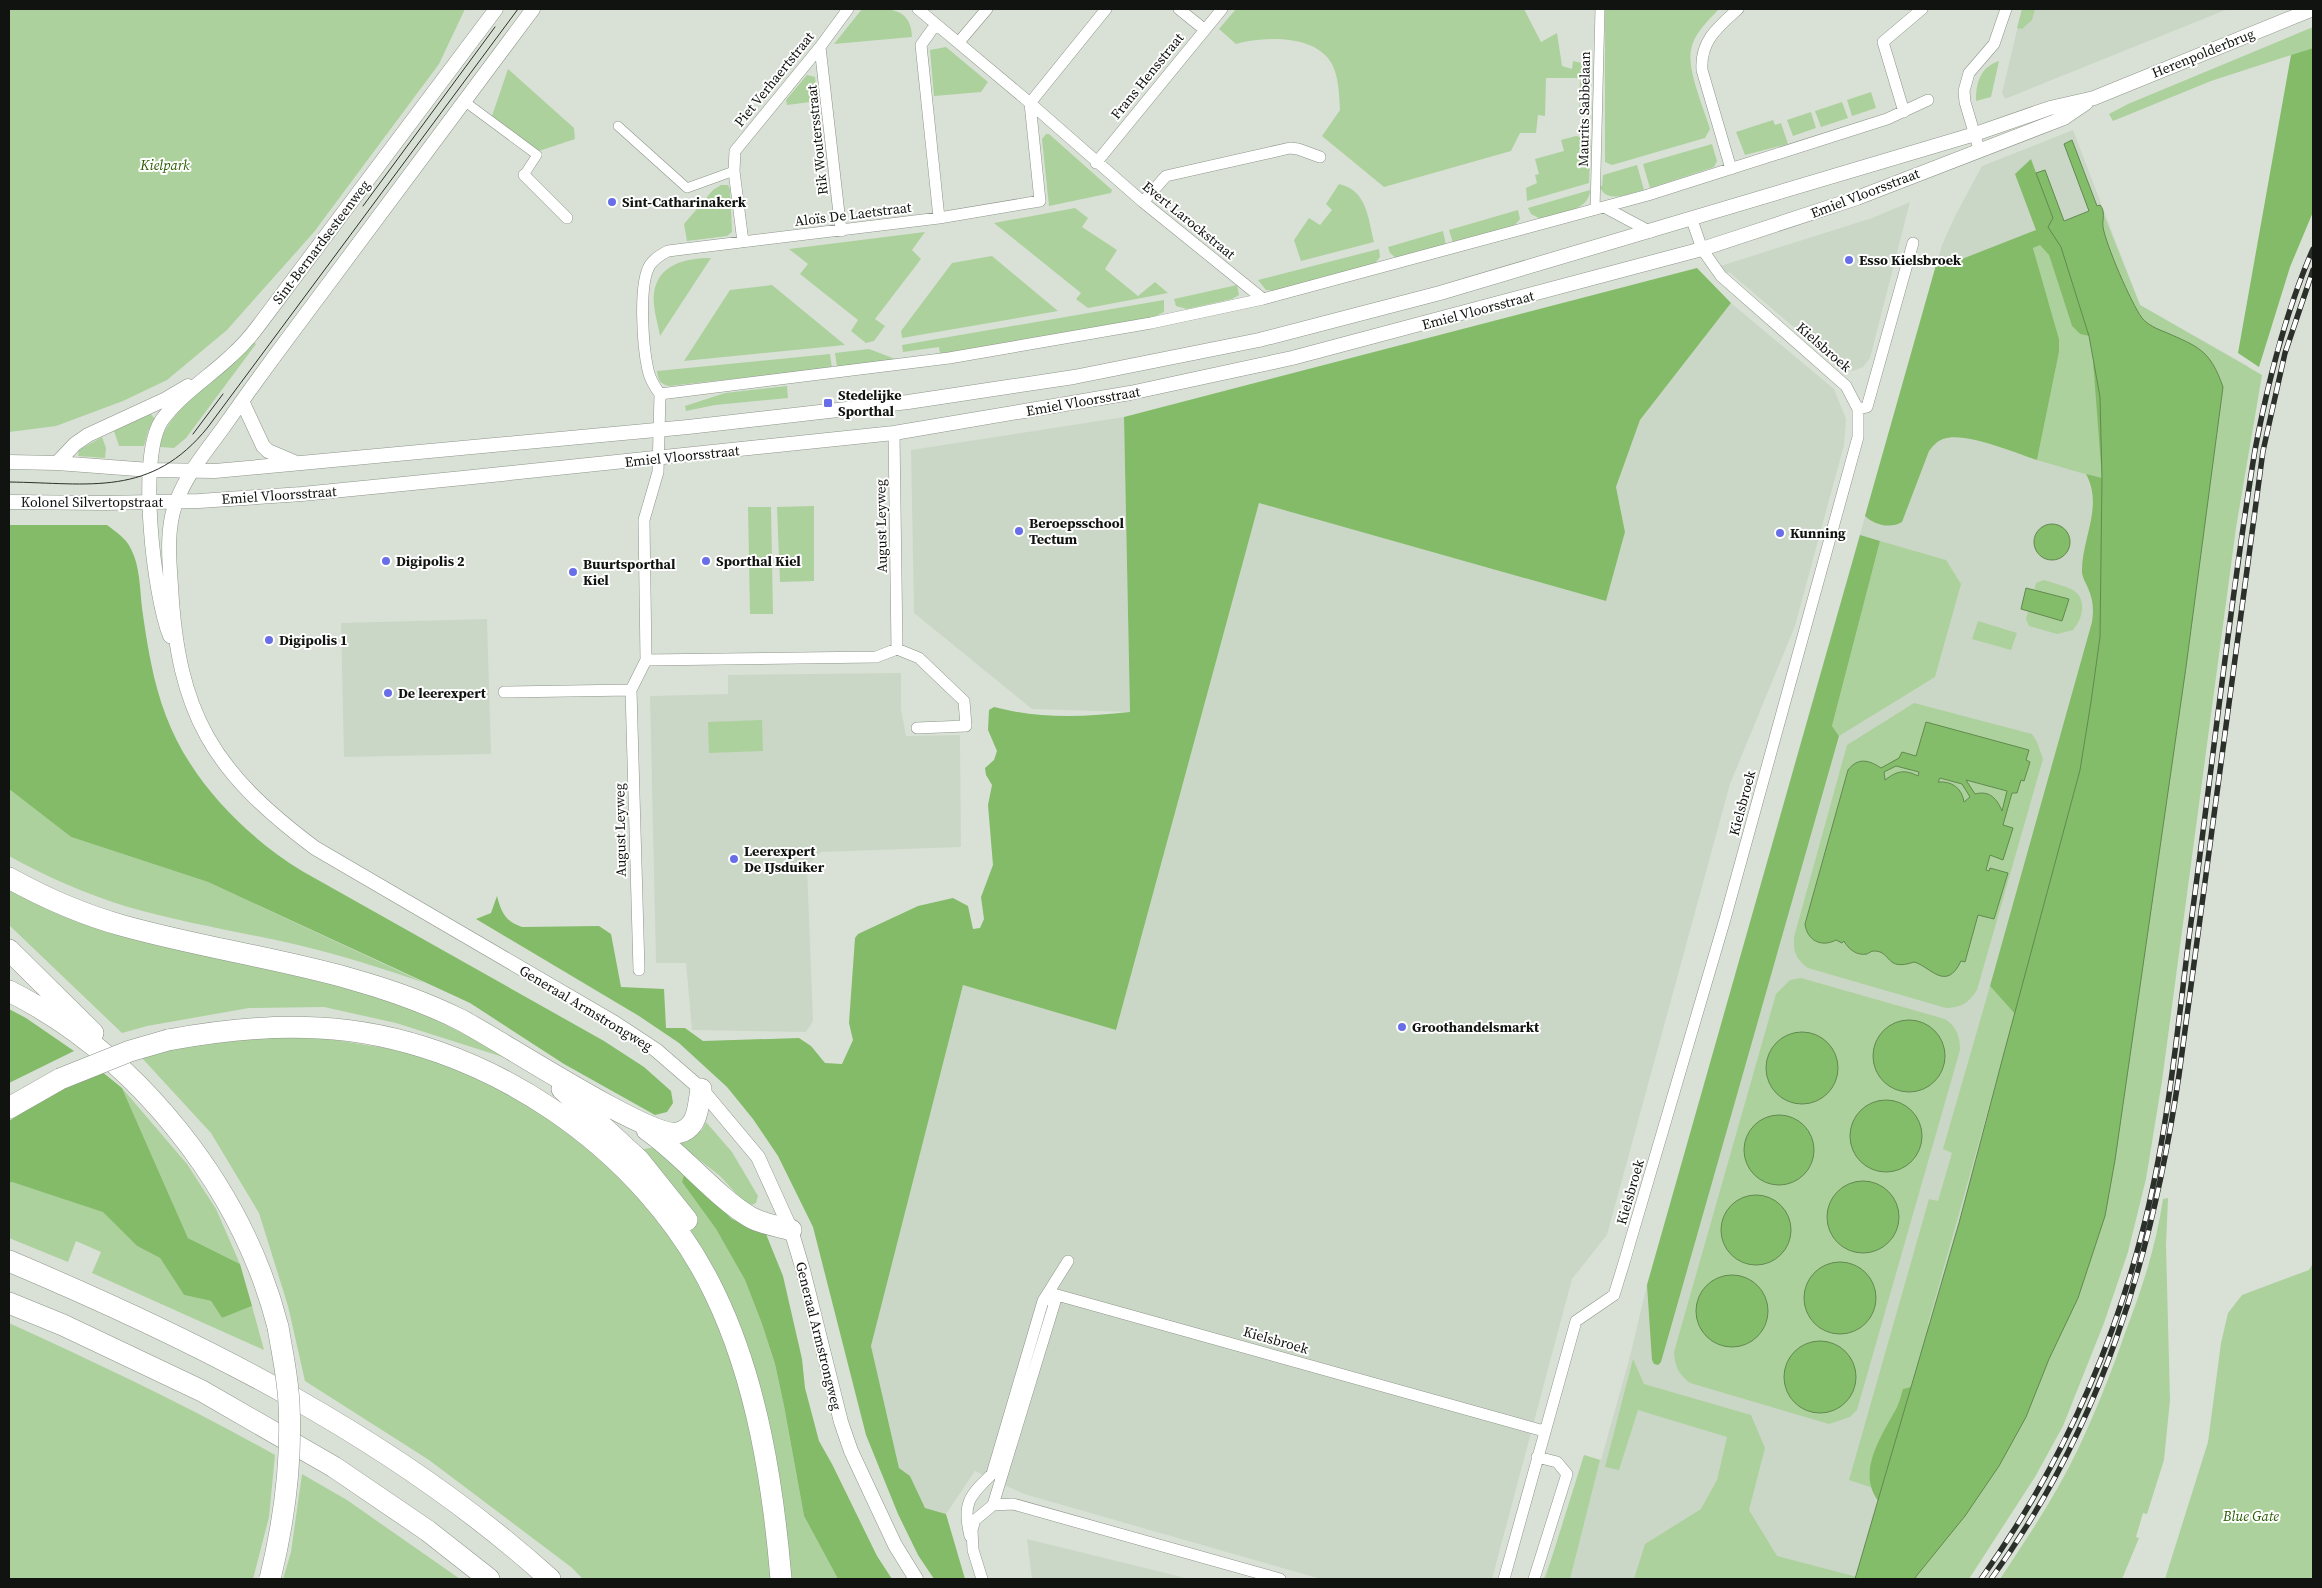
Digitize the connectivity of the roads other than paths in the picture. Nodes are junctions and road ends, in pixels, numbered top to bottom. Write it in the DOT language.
graph roads {
  1 [pos="496,9"];
  2 [pos="533,9"];
  3 [pos="848,9"];
  4 [pos="918,9"];
  5 [pos="987,9"];
  6 [pos="1106,9"];
  7 [pos="1179,9"];
  8 [pos="1222,9"];
  9 [pos="1600,9"];
  10 [pos="1738,9"];
  11 [pos="1922,9"];
  12 [pos="2006,9"];
  13 [pos="2313,9"];
  14 [pos="936,24"];
  15 [pos="1205,30"];
  16 [pos="959,42"];
  17 [pos="820,47"];
  18 [pos="2094,98"];
  19 [pos="1928,100"];
  20 [pos="464,101"];
  21 [pos="1030,102"];
  22 [pos="1904,112"];
  23 [pos="618,126"];
  24 [pos="1975,134"];
  25 [pos="1980,149"];
  26 [pos="1320,157"];
  27 [pos="1096,163"];
  28 [pos="1731,169"];
  29 [pos="734,171"];
  30 [pos="524,175"];
  31 [pos="1143,202"];
  32 [pos="1599,208"];
  33 [pos="567,218"];
  34 [pos="939,218"];
  35 [pos="1692,220"];
  36 [pos="841,231"];
  37 [pos="1651,232"];
  38 [pos="743,242"];
  39 [pos="1912,243"];
  40 [pos="1702,249"];
  41 [pos="1263,299"];
  42 [pos="214,370"];
  43 [pos="660,394"];
  44 [pos="242,401"];
  45 [pos="1858,409"];
  46 [pos="660,430"];
  47 [pos="894,433"];
  48 [pos="658,458"];
  49 [pos="9,462"];
  50 [pos="57,463"];
  51 [pos="297,464"];
  52 [pos="150,470"];
  53 [pos="193,471"];
  54 [pos="176,501"];
  55 [pos="9,502"];
  56 [pos="151,502"];
  57 [pos="897,649"];
  58 [pos="176,651"];
  59 [pos="646,660"];
  60 [pos="631,690"];
  61 [pos="504,692"];
  62 [pos="917,728"];
  63 [pos="9,878"];
  64 [pos="9,950"];
  65 [pos="639,970"];
  66 [pos="9,991"];
  67 [pos="487,1036"];
  68 [pos="122,1071"];
  69 [pos="701,1088"];
  70 [pos="9,1108"];
  71 [pos="624,1114"];
  72 [pos="791,1230"];
  73 [pos="9,1261"];
  74 [pos="1068,1261"];
  75 [pos="1057,1295"];
  76 [pos="1043,1301"];
  77 [pos="9,1303"];
  78 [pos="1544,1431"];
  79 [pos="1537,1457"];
  80 [pos="974,1491"];
  81 [pos="993,1505"];
  82 [pos="777,1532"];
  83 [pos="973,1550"];
  84 [pos="270,1579"];
  85 [pos="489,1579"];
  86 [pos="550,1579"];
  87 [pos="781,1579"];
  88 [pos="916,1579"];
  89 [pos="982,1579"];
  90 [pos="1280,1579"];
  91 [pos="1504,1579"];
  92 [pos="1534,1579"];
  1 -- 42 [label="street, Sint-Bernardsesteenweg"];
  2 -- 20 [label="street"];
  3 -- 17 [label="street, Piet Verhaertstraat"];
  4 -- 14 [label="street, Evert Larockstraat"];
  5 -- 16 [label="street"];
  6 -- 21 [label="street"];
  7 -- 15 [label="street"];
  8 -- 15 [label="street, Frans Hensstraat"];
  9 -- 32 [label="street, Maurits Sabbelaan"];
  10 -- 28 [label="street"];
  11 -- 22 [label="street"];
  12 -- 24 [label="street"];
  13 -- 18 [label="street, Herenpolderbrug"];
  14 -- 16 [label="street, Evert Larockstraat"];
  14 -- 34 [label="street"];
  15 -- 27 [label="street, Frans Hensstraat"];
  16 -- 21 [label="street, Evert Larockstraat"];
  17 -- 29 [label="street, Piet Verhaertstraat"];
  17 -- 36 [label="street, Rik Woutersstraat"];
  18 -- 24 [label="street, Herenpolderbrug"];
  18 -- 25 [label="street, Herenpolderbrug"];
  19 -- 22 [label="street"];
  20 -- 30 [label="street"];
  20 -- 44 [label="street"];
  21 -- 27 [label="street, Evert Larockstraat"];
  21 -- 34 [label="street, Aloïs De Laetstraat"];
  22 -- 28 [label="street"];
  23 -- 29 [label="street"];
  24 -- 25 [label="street"];
  24 -- 35 [label="street, Emiel Vloorsstraat"];
  25 -- 40 [label="street, Emiel Vloorsstraat"];
  26 -- 31 [label="street"];
  27 -- 31 [label="street, Evert Larockstraat"];
  28 -- 32 [label="street"];
  29 -- 38 [label="street, Piet Verhaertstraat"];
  30 -- 33 [label="street"];
  31 -- 41 [label="street, Evert Larockstraat"];
  32 -- 37 [label="street"];
  32 -- 41 [label="street"];
  34 -- 36 [label="street, Aloïs De Laetstraat"];
  35 -- 37 [label="street, Emiel Vloorsstraat"];
  35 -- 40 [label="street, Kielsbroek"];
  36 -- 38 [label="street, Aloïs De Laetstraat"];
  37 -- 46 [label="street, Emiel Vloorsstraat"];
  38 -- 43 [label="street, Aloïs De Laetstraat"];
  39 -- 45 [label="street"];
  40 -- 45 [label="street, Kielsbroek"];
  40 -- 47 [label="street, Emiel Vloorsstraat"];
  41 -- 43 [label="street"];
  42 -- 50 [label="street"];
  42 -- 52 [label="street, Sint-Bernardsesteenweg"];
  43 -- 46 [label="street, Emiel Vloorsstraat"];
  44 -- 51 [label="street"];
  44 -- 53 [label="street"];
  45 -- 78 [label="street, Kielsbroek"];
  46 -- 48 [label="street, August Leyweg"];
  46 -- 51 [label="street, Emiel Vloorsstraat"];
  47 -- 48 [label="street, Emiel Vloorsstraat"];
  47 -- 57 [label="street, August Leyweg"];
  48 -- 54 [label="street, Emiel Vloorsstraat"];
  48 -- 59 [label="street, August Leyweg"];
  49 -- 50 [label="street"];
  50 -- 52 [label="street"];
  51 -- 53 [label="street, Emiel Vloorsstraat"];
  52 -- 53 [label="street, Emiel Vloorsstraat"];
  52 -- 56 [label="street, Sint-Bernardsesteenweg"];
  53 -- 54 [label="street"];
  54 -- 56 [label="street, Kolonel Silvertopstraat"];
  54 -- 58 [label="street, Generaal Armstrongweg"];
  55 -- 56 [label="street, Kolonel Silvertopstraat"];
  56 -- 58 [label="street, Generaal Armstrongweg"];
  57 -- 59 [label="street"];
  57 -- 62 [label="street"];
  58 -- 69 [label="street, Generaal Armstrongweg"];
  59 -- 60 [label="street, August Leyweg"];
  60 -- 61 [label="street"];
  60 -- 65 [label="street, August Leyweg"];
  63 -- 67 [label="highway"];
  64 -- 68 [label="highway"];
  66 -- 68 [label="highway"];
  67 -- 71 [label="highway"];
  67 -- 82 [label="highway"];
  68 -- 84 [label="highway, bridge"];
  69 -- 71 [label="highway"];
  69 -- 72 [label="street, Generaal Armstrongweg"];
  70 -- 82 [label="highway, bridge"];
  71 -- 72 [label="highway"];
  72 -- 88 [label="street, Generaal Armstrongweg"];
  73 -- 86 [label="highway"];
  74 -- 76 [label="street"];
  75 -- 76 [label="street"];
  75 -- 78 [label="street, Kielsbroek"];
  75 -- 81 [label="street"];
  76 -- 80 [label="street"];
  77 -- 85 [label="highway"];
  78 -- 79 [label="street, Kielsbroek"];
  79 -- 91 [label="street, Kielsbroek"];
  79 -- 92 [label="street"];
  80 -- 81 [label="street"];
  80 -- 83 [label="street"];
  81 -- 83 [label="street"];
  81 -- 90 [label="street"];
  82 -- 87 [label="highway"];
  83 -- 89 [label="street"];
}
